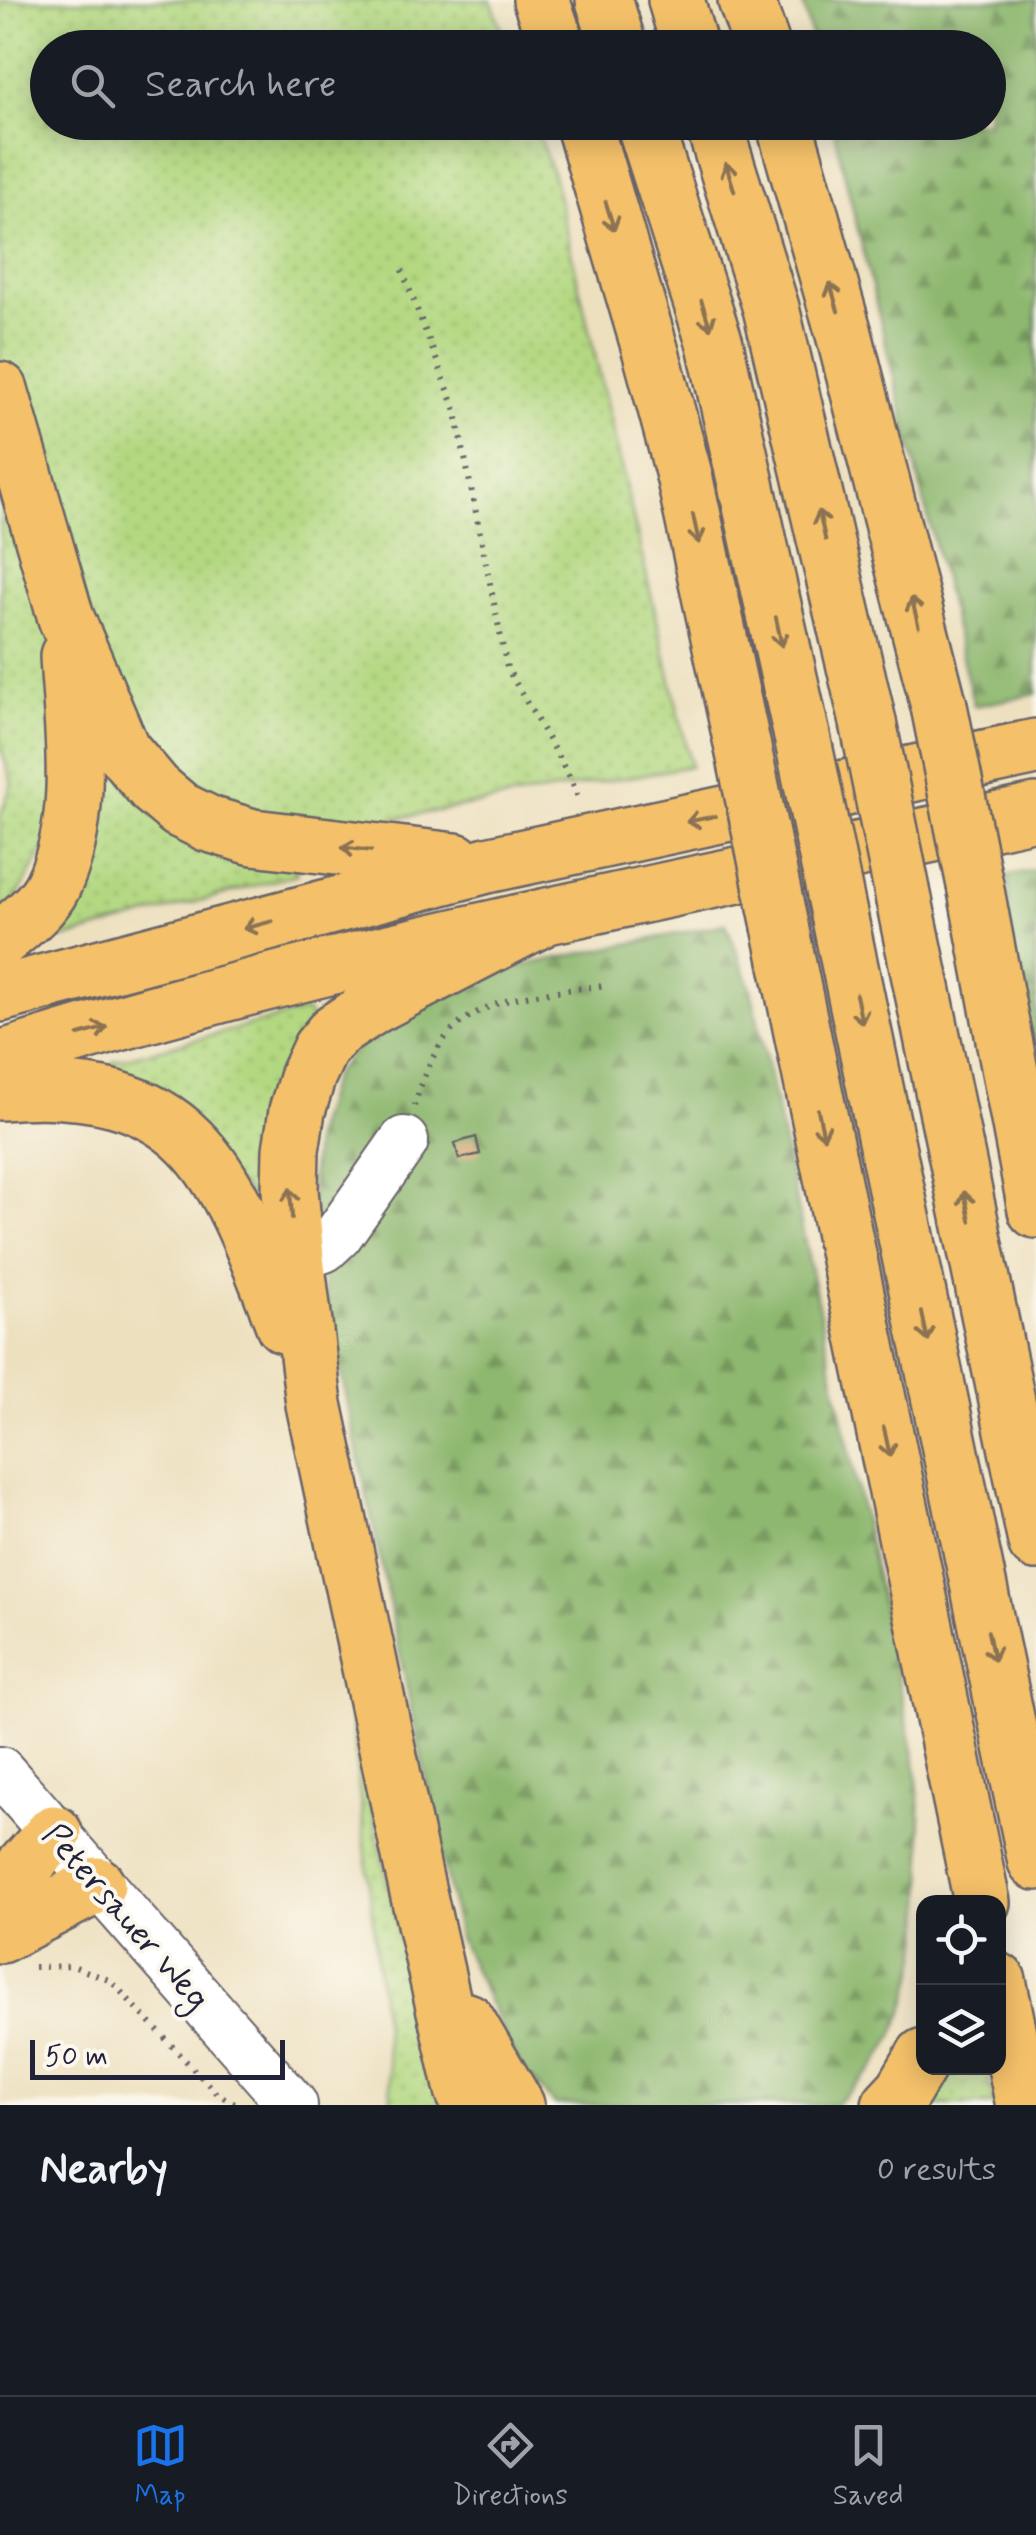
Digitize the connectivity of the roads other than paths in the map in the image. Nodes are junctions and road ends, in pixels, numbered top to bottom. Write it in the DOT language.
graph roads {
  1 [pos="541,0"];
  2 [pos="604,0"];
  3 [pos="676,0"];
  4 [pos="746,0"];
  5 [pos="756,0"];
  6 [pos="552,30"];
  7 [pos="614,30"];
  8 [pos="685,30"];
  9 [pos="756,30"];
  10 [pos="760,30"];
  11 [pos="588,140"];
  12 [pos="650,140"];
  13 [pos="719,140"];
  14 [pos="789,140"];
  15 [pos="0,390"];
  16 [pos="66,618"];
  17 [pos="1036,747"];
  18 [pos="1036,812"];
  19 [pos="488,865"];
  20 [pos="541,919"];
  21 [pos="0,940"];
  22 [pos="0,994"];
  23 [pos="0,1058"];
  24 [pos="0,1092"];
  25 [pos="404,1141"];
  26 [pos="1036,1210"];
  27 [pos="296,1258"];
  28 [pos="314,1404"];
  29 [pos="1036,1542"];
  30 [pos="951,1747"];
  31 [pos="0,1771"];
  32 [pos="54,1833"];
  33 [pos="1036,1862"];
  34 [pos="98,1885"];
  35 [pos="0,1894"];
  36 [pos="950,1895"];
  37 [pos="981,1895"];
  38 [pos="15,1951"];
  39 [pos="431,1952"];
  40 [pos="999,1985"];
  41 [pos="916,2068"];
  42 [pos="293,2105"];
  43 [pos="470,2105"];
  44 [pos="516,2105"];
  45 [pos="890,2105"];
  46 [pos="1024,2105"];
  1 -- 6 [label="highway"];
  2 -- 7 [label="highway"];
  3 -- 8 [label="highway"];
  4 -- 9 [label="highway"];
  5 -- 10 [label="highway"];
  11 -- 30 [label="highway, one-way, bridge"];
  12 -- 33 [label="highway, one-way, bridge"];
  29 -- 13 [label="highway, one-way, bridge"];
  26 -- 14 [label="highway, one-way, bridge"];
  15 -- 16 [label="highway"];
  19 -- 16 [label="highway, one-way"];
  16 -- 21 [label="highway"];
  17 -- 19 [label="highway, one-way"];
  18 -- 20 [label="highway"];
  19 -- 22 [label="highway, one-way"];
  23 -- 20 [label="highway, one-way"];
  27 -- 20 [label="highway, one-way"];
  24 -- 28 [label="highway"];
  25 -- 27 [label="street"];
  27 -- 28 [label="highway"];
  28 -- 39 [label="highway"];
  30 -- 36 [label="highway"];
  30 -- 37 [label="highway"];
  31 -- 32 [label="street, Petersauer Weg"];
  32 -- 34 [label="street, Petersauer Weg"];
  32 -- 35 [label="highway"];
  34 -- 38 [label="highway"];
  34 -- 42 [label="street, Petersauer Weg"];
  39 -- 43 [label="highway"];
  39 -- 44 [label="highway"];
  40 -- 46 [label="highway"];
  41 -- 45 [label="highway"];
}
